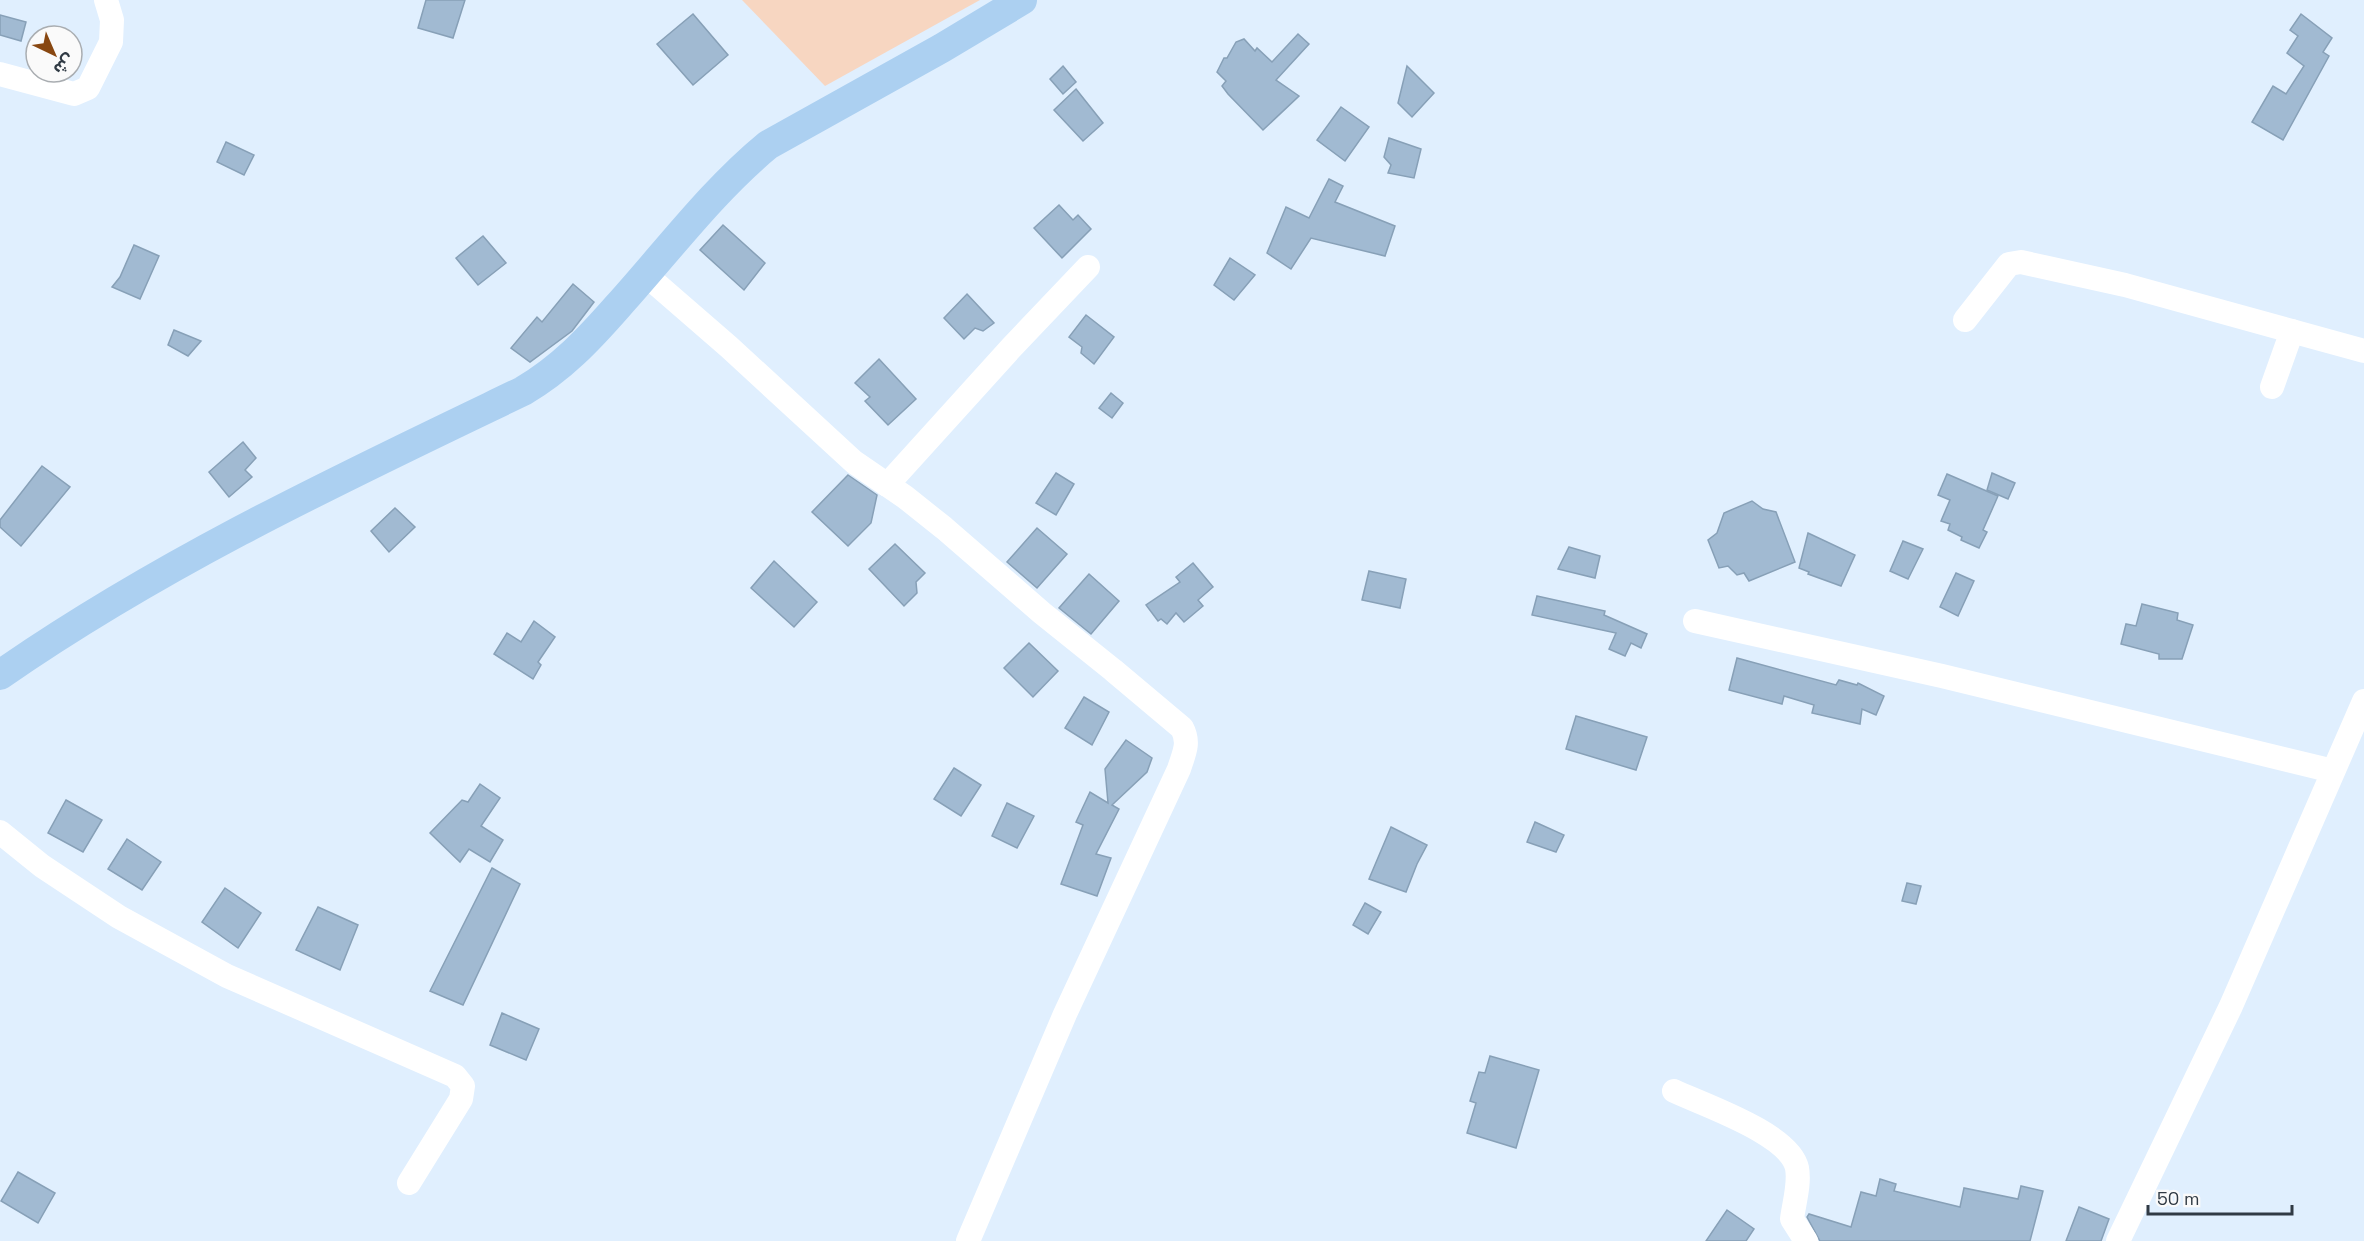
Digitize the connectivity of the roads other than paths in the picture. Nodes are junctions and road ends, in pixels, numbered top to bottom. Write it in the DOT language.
graph roads {
  1 [pos="106,0"];
  2 [pos="1022,0"];
  3 [pos="0,74"];
  4 [pos="1088,267"];
  5 [pos="646,275"];
  6 [pos="1965,320"];
  7 [pos="2292,331"];
  8 [pos="2364,351"];
  9 [pos="2272,387"];
  10 [pos="887,485"];
  11 [pos="1695,621"];
  12 [pos="0,675"];
  13 [pos="2364,701"];
  14 [pos="2334,771"];
  15 [pos="0,832"];
  16 [pos="1674,1091"];
  17 [pos="409,1183"];
  18 [pos="968,1241"];
  19 [pos="1806,1241"];
  20 [pos="2118,1241"];
  1 -- 3 [label="street"];
  2 -- 5 [label="main road"];
  4 -- 10 [label="street"];
  5 -- 10 [label="street"];
  5 -- 12 [label="main road"];
  6 -- 7 [label="street"];
  7 -- 8 [label="street"];
  7 -- 9 [label="street"];
  10 -- 18 [label="street"];
  11 -- 14 [label="street"];
  13 -- 14 [label="street"];
  14 -- 20 [label="street"];
  15 -- 17 [label="street"];
  16 -- 19 [label="street"];
}
